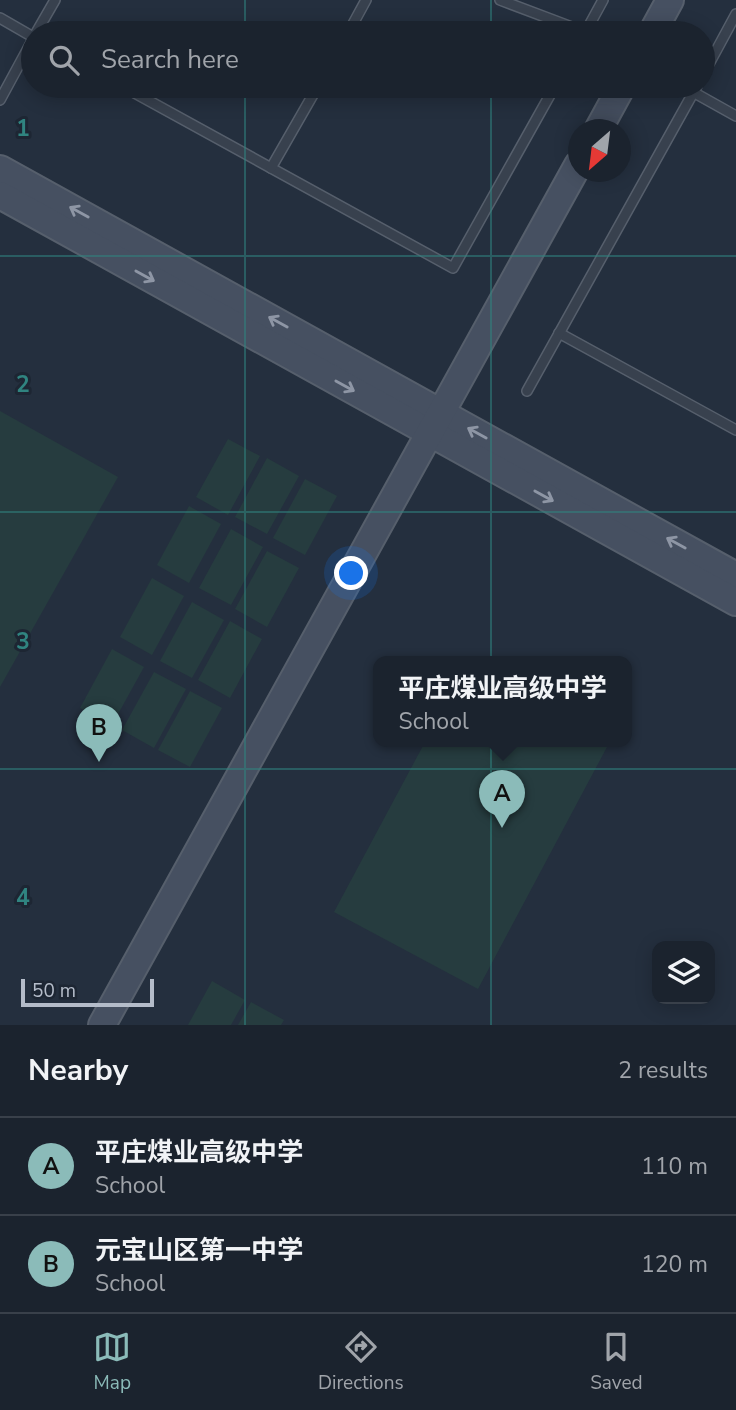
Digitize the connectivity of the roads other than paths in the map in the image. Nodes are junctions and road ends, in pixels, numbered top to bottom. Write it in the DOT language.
graph roads {
  1 [pos="55,0"];
  2 [pos="366,0"];
  3 [pos="500,0"];
  4 [pos="603,0"];
  5 [pos="670,0"];
  6 [pos="736,14"];
  7 [pos="0,18"];
  8 [pos="43,21"];
  9 [pos="355,21"];
  10 [pos="554,21"];
  11 [pos="592,21"];
  12 [pos="659,21"];
  13 [pos="21,29"];
  14 [pos="732,31"];
  15 [pos="715,57"];
  16 [pos="21,60"];
  17 [pos="144,98"];
  18 [pos="311,98"];
  19 [pos="548,98"];
  20 [pos="615,98"];
  21 [pos="690,98"];
  22 [pos="709,98"];
  23 [pos="0,100"];
  24 [pos="736,116"];
  25 [pos="604,119"];
  26 [pos="271,168"];
  27 [pos="0,169"];
  28 [pos="570,182"];
  29 [pos="0,195"];
  30 [pos="559,333"];
  31 [pos="527,391"];
  32 [pos="435,423"];
  33 [pos="736,430"];
  34 [pos="736,576"];
  35 [pos="736,602"];
  36 [pos="102,1025"];
  1 -- 8 [label="lane"];
  2 -- 9 [label="lane"];
  3 -- 10 [label="lane"];
  4 -- 11 [label="lane"];
  5 -- 12 [label="main road"];
  6 -- 14 [label="lane"];
  7 -- 13 [label="lane"];
  14 -- 15 [label="lane"];
  16 -- 23 [label="lane"];
  17 -- 26 [label="lane"];
  18 -- 26 [label="lane"];
  19 -- 26 [label="lane"];
  20 -- 25 [label="main road"];
  21 -- 30 [label="lane"];
  22 -- 24 [label="lane"];
  32 -- 27 [label="main road, one-way"];
  28 -- 32 [label="main road"];
  29 -- 32 [label="main road, one-way"];
  30 -- 31 [label="lane"];
  30 -- 33 [label="lane"];
  34 -- 32 [label="main road, one-way"];
  32 -- 35 [label="main road, one-way"];
  32 -- 36 [label="main road"];
}
